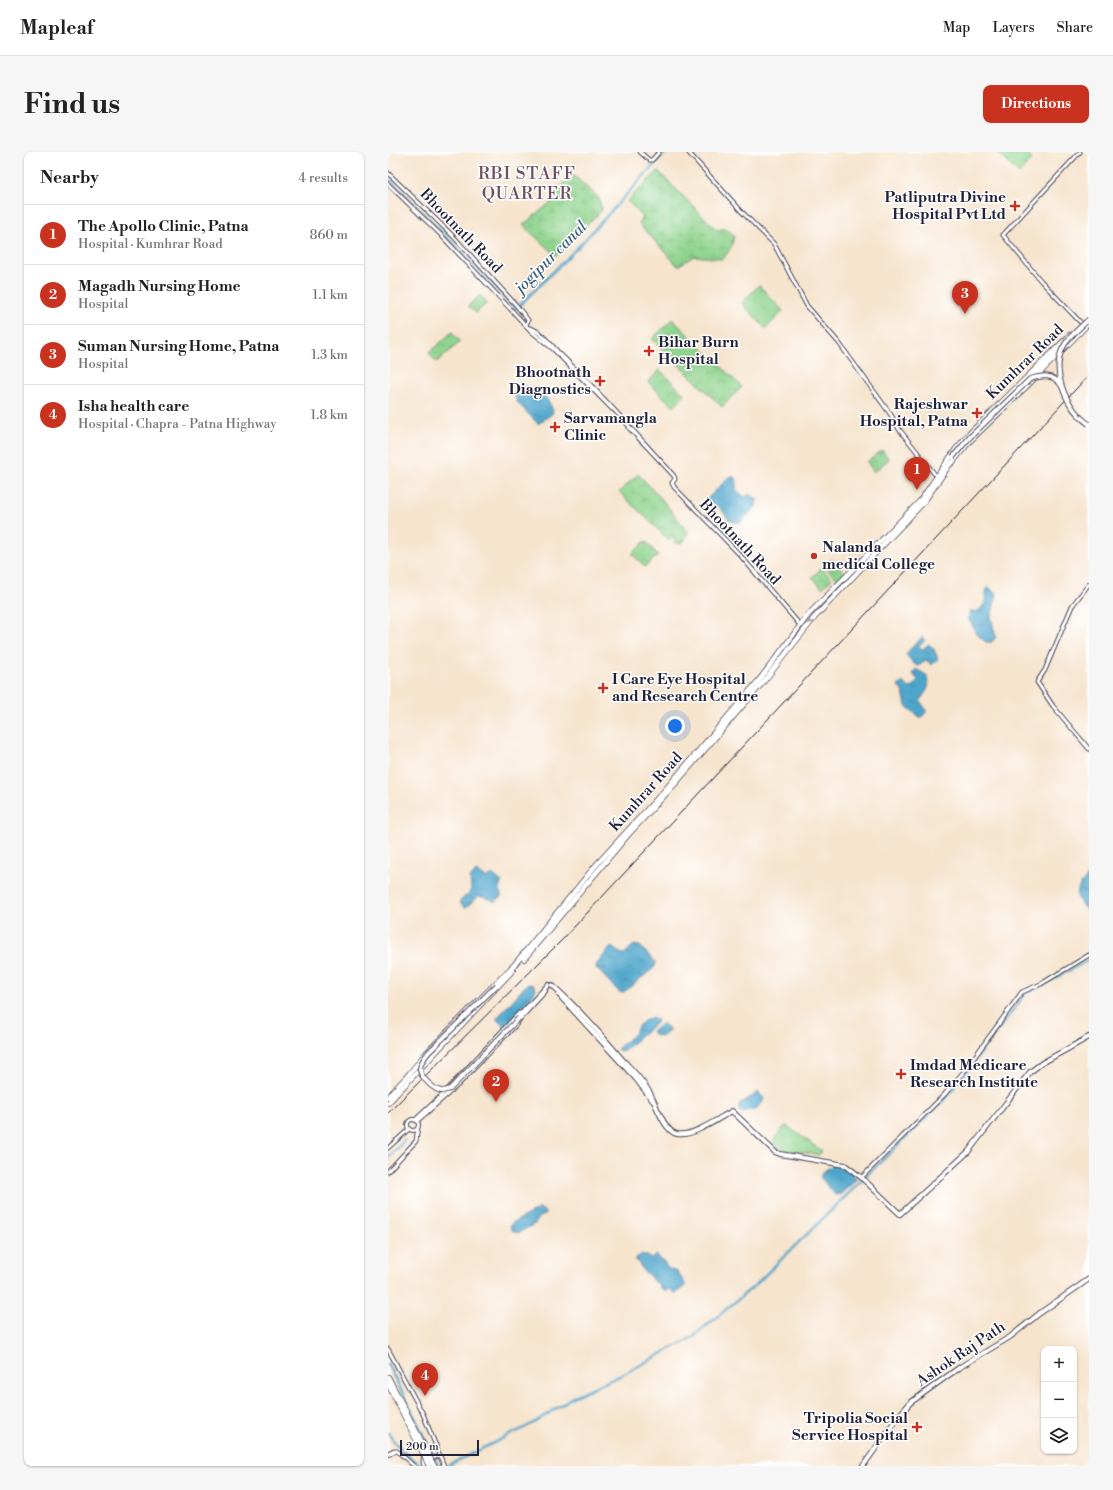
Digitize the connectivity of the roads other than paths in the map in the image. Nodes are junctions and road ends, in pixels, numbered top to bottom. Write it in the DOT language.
graph roads {
  1 [pos="640,152"];
  2 [pos="659,152"];
  3 [pos="688,152"];
  4 [pos="1080,152"];
  5 [pos="388,174"];
  6 [pos="388,184"];
  7 [pos="1089,318"];
  8 [pos="1089,323"];
  9 [pos="526,325"];
  10 [pos="1083,325"];
  11 [pos="1065,343"];
  12 [pos="1030,379"];
  13 [pos="1061,386"];
  14 [pos="1089,424"];
  15 [pos="949,463"];
  16 [pos="937,477"];
  17 [pos="921,502"];
  18 [pos="1089,584"];
  19 [pos="800,625"];
  20 [pos="731,715"];
  21 [pos="1089,750"];
  22 [pos="1089,955"];
  23 [pos="500,981"];
  24 [pos="521,1015"];
  25 [pos="1089,1037"];
  26 [pos="415,1072"];
  27 [pos="388,1097"];
  28 [pos="388,1103"];
  29 [pos="416,1120"];
  30 [pos="418,1127"];
  31 [pos="409,1129"];
  32 [pos="388,1148"];
  33 [pos="388,1171"];
  34 [pos="863,1179"];
  35 [pos="1089,1279"];
  36 [pos="388,1349"];
  37 [pos="388,1377"];
  38 [pos="388,1384"];
  39 [pos="434,1446"];
  40 [pos="424,1448"];
  41 [pos="388,1454"];
  42 [pos="440,1455"];
  43 [pos="444,1465"];
  44 [pos="414,1466"];
  45 [pos="426,1466"];
  46 [pos="434,1466"];
  47 [pos="863,1466"];
  1 -- 2 [label="street"];
  3 -- 16 [label="street"];
  4 -- 10 [label="street"];
  5 -- 9 [label="street, Bhootnath Road"];
  6 -- 9 [label="street, Bhootnath Road"];
  7 -- 10 [label="highway, Kumhrar Road"];
  7 -- 11 [label="main road, bridge"];
  8 -- 10 [label="highway"];
  9 -- 19 [label="street, Bhootnath Road"];
  10 -- 15 [label="highway"];
  11 -- 12 [label="main road, bridge"];
  11 -- 13 [label="main road, bridge"];
  12 -- 13 [label="main road, bridge"];
  12 -- 15 [label="main road, bridge"];
  13 -- 14 [label="main road, bridge"];
  15 -- 16 [label="highway"];
  15 -- 17 [label="highway, Kumhrar Road"];
  16 -- 17 [label="highway"];
  17 -- 19 [label="highway, Kumhrar Road"];
  17 -- 20 [label="highway, Kumhrar Road, one-way"];
  18 -- 21 [label="street"];
  19 -- 20 [label="highway, Kumhrar Road"];
  20 -- 23 [label="highway, Kumhrar Road"];
  22 -- 34 [label="street"];
  23 -- 24 [label="main road, bridge"];
  23 -- 26 [label="highway, Kumhrar Road"];
  24 -- 29 [label="street"];
  24 -- 29 [label="street"];
  24 -- 34 [label="main road"];
  25 -- 34 [label="main road"];
  26 -- 27 [label="highway, Kumhrar Road"];
  26 -- 28 [label="highway, Kumhrar Road"];
  29 -- 30 [label="street"];
  29 -- 31 [label="street"];
  30 -- 31 [label="street"];
  30 -- 33 [label="street"];
  31 -- 32 [label="street"];
  35 -- 47 [label="main road, Ashok Raj Path"];
  36 -- 39 [label="street"];
  37 -- 40 [label="highway"];
  38 -- 40 [label="highway"];
  39 -- 40 [label="street"];
  39 -- 42 [label="street"];
  40 -- 45 [label="highway, bridge"];
  40 -- 46 [label="highway, bridge"];
  41 -- 44 [label="street"];
  42 -- 43 [label="street"];
  42 -- 45 [label="street"];
}
